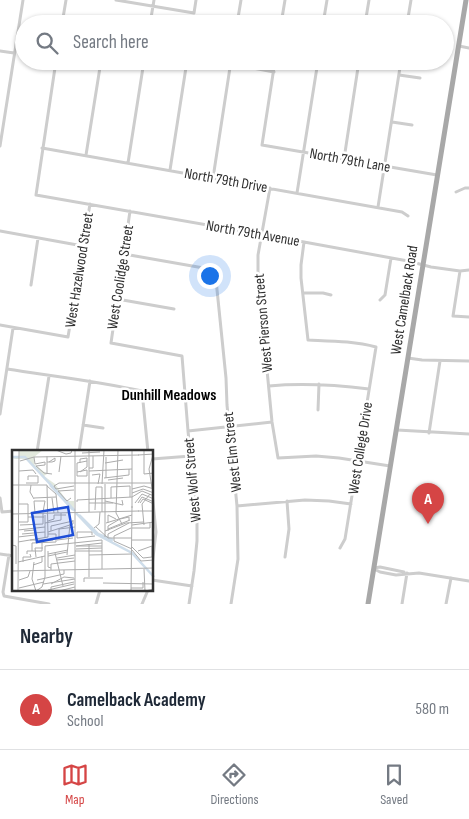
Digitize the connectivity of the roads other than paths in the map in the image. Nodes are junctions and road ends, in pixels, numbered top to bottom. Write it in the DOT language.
graph roads {
  1 [pos="23,0"];
  2 [pos="66,0"];
  3 [pos="116,0"];
  4 [pos="154,0"];
  5 [pos="196,0"];
  6 [pos="241,0"];
  7 [pos="285,0"];
  8 [pos="327,0"];
  9 [pos="369,0"];
  10 [pos="411,0"];
  11 [pos="466,0"];
  12 [pos="153,6"];
  13 [pos="21,15"];
  14 [pos="64,15"];
  15 [pos="152,15"];
  16 [pos="238,15"];
  17 [pos="282,15"];
  18 [pos="324,15"];
  19 [pos="366,15"];
  20 [pos="408,15"];
  21 [pos="458,46"];
  22 [pos="469,48"];
  23 [pos="15,49"];
  24 [pos="0,51"];
  25 [pos="14,54"];
  26 [pos="55,70"];
  27 [pos="100,70"];
  28 [pos="143,70"];
  29 [pos="186,70"];
  30 [pos="230,70"];
  31 [pos="264,70"];
  32 [pos="317,70"];
  33 [pos="358,70"];
  34 [pos="400,70"];
  35 [pos="274,72"];
  36 [pos="399,75"];
  37 [pos="420,78"];
  38 [pos="392,122"];
  39 [pos="412,125"];
  40 [pos="0,146"];
  41 [pos="42,148"];
  42 [pos="303,152"];
  43 [pos="86,155"];
  44 [pos="344,159"];
  45 [pos="128,163"];
  46 [pos="385,166"];
  47 [pos="170,170"];
  48 [pos="437,175"];
  49 [pos="213,178"];
  50 [pos="270,188"];
  51 [pos="469,188"];
  52 [pos="456,192"];
  53 [pos="297,193"];
  54 [pos="90,204"];
  55 [pos="378,207"];
  56 [pos="130,211"];
  57 [pos="408,216"];
  58 [pos="0,232"];
  59 [pos="262,234"];
  60 [pos="38,238"];
  61 [pos="304,242"];
  62 [pos="83,246"];
  63 [pos="124,254"];
  64 [pos="391,258"];
  65 [pos="423,265"];
  66 [pos="469,270"];
  67 [pos="460,271"];
  68 [pos="31,285"];
  69 [pos="303,293"];
  70 [pos="331,295"];
  71 [pos="116,298"];
  72 [pos="380,300"];
  73 [pos="174,309"];
  74 [pos="469,317"];
  75 [pos="0,325"];
  76 [pos="13,328"];
  77 [pos="182,356"];
  78 [pos="408,358"];
  79 [pos="440,360"];
  80 [pos="469,361"];
  81 [pos="7,369"];
  82 [pos="49,376"];
  83 [pos="90,381"];
  84 [pos="319,384"];
  85 [pos="269,386"];
  86 [pos="369,389"];
  87 [pos="318,410"];
  88 [pos="0,414"];
  89 [pos="272,422"];
  90 [pos="83,425"];
  91 [pos="229,426"];
  92 [pos="103,428"];
  93 [pos="396,430"];
  94 [pos="188,431"];
  95 [pos="429,432"];
  96 [pos="469,434"];
  97 [pos="37,450"];
  98 [pos="79,450"];
  99 [pos="148,450"];
  100 [pos="190,456"];
  101 [pos="154,459"];
  102 [pos="357,461"];
  103 [pos="390,466"];
  104 [pos="0,498"];
  105 [pos="287,501"];
  106 [pos="350,504"];
  107 [pos="237,506"];
  108 [pos="12,511"];
  109 [pos="154,512"];
  110 [pos="340,548"];
  111 [pos="154,549"];
  112 [pos="0,554"];
  113 [pos="11,556"];
  114 [pos="285,557"];
  115 [pos="373,568"];
  116 [pos="407,573"];
  117 [pos="451,578"];
  118 [pos="154,580"];
  119 [pos="469,582"];
  120 [pos="192,586"];
  121 [pos="147,592"];
  122 [pos="49,604"];
  123 [pos="142,604"];
  124 [pos="189,604"];
  125 [pos="231,604"];
  126 [pos="368,604"];
  127 [pos="402,604"];
  128 [pos="446,604"];
  1 -- 13 [label="street"];
  2 -- 14 [label="street"];
  3 -- 12 [label="street"];
  4 -- 12 [label="street"];
  5 -- 12 [label="street"];
  6 -- 16 [label="street"];
  7 -- 17 [label="street"];
  8 -- 18 [label="street"];
  9 -- 19 [label="street"];
  10 -- 20 [label="street"];
  11 -- 21 [label="main road, West Camelback Road"];
  12 -- 15 [label="street"];
  21 -- 22 [label="street"];
  21 -- 48 [label="main road, West Camelback Road"];
  23 -- 25 [label="street"];
  24 -- 25 [label="street"];
  25 -- 40 [label="street"];
  26 -- 41 [label="street"];
  27 -- 43 [label="street"];
  28 -- 45 [label="street"];
  29 -- 47 [label="street"];
  30 -- 49 [label="street"];
  31 -- 35 [label="street"];
  32 -- 42 [label="street"];
  33 -- 44 [label="street"];
  34 -- 36 [label="street"];
  35 -- 42 [label="street, North 79th Lane"];
  36 -- 37 [label="street"];
  36 -- 38 [label="street"];
  38 -- 39 [label="street"];
  38 -- 46 [label="street"];
  41 -- 43 [label="street, North 79th Drive"];
  41 -- 54 [label="street, North 79th Avenue"];
  42 -- 44 [label="street, North 79th Lane"];
  42 -- 53 [label="street"];
  43 -- 45 [label="street, North 79th Drive"];
  44 -- 46 [label="street, North 79th Lane"];
  45 -- 47 [label="street, North 79th Drive"];
  46 -- 48 [label="street, North 79th Lane"];
  46 -- 55 [label="street"];
  47 -- 49 [label="street, North 79th Drive"];
  48 -- 65 [label="main road, West Camelback Road"];
  49 -- 50 [label="street, North 79th Drive"];
  50 -- 53 [label="street, North 79th Drive"];
  50 -- 59 [label="street, West Pierson Street"];
  51 -- 52 [label="street"];
  53 -- 55 [label="street, North 79th Drive"];
  54 -- 56 [label="street, North 79th Avenue"];
  54 -- 62 [label="street, West Hazelwood Street"];
  55 -- 57 [label="street, North 79th Drive"];
  56 -- 59 [label="street, North 79th Avenue"];
  56 -- 63 [label="street, West Coolidge Street"];
  58 -- 60 [label="street"];
  59 -- 61 [label="street, North 79th Avenue"];
  59 -- 85 [label="street, West Pierson Street"];
  60 -- 62 [label="street"];
  60 -- 68 [label="street"];
  61 -- 64 [label="street, North 79th Avenue"];
  61 -- 69 [label="street"];
  62 -- 76 [label="street, West Hazelwood Street"];
  63 -- 71 [label="street, West Coolidge Street"];
  63 -- 91 [label="street, West Elm Street"];
  64 -- 65 [label="street, North 79th Avenue"];
  64 -- 72 [label="street"];
  65 -- 67 [label="street, North 79th Avenue"];
  65 -- 78 [label="main road, West Camelback Road"];
  66 -- 67 [label="street, North 79th Avenue"];
  67 -- 74 [label="street"];
  69 -- 70 [label="street"];
  69 -- 86 [label="street, West College Drive"];
  71 -- 73 [label="street"];
  71 -- 77 [label="street, West Coolidge Street"];
  75 -- 76 [label="street"];
  76 -- 81 [label="street"];
  77 -- 94 [label="street, West Wolf Street"];
  78 -- 79 [label="street"];
  78 -- 93 [label="main road, West Camelback Road"];
  79 -- 80 [label="street"];
  79 -- 95 [label="street"];
  81 -- 82 [label="street"];
  81 -- 88 [label="street"];
  82 -- 83 [label="street"];
  82 -- 97 [label="street"];
  83 -- 90 [label="street"];
  83 -- 99 [label="street"];
  84 -- 85 [label="street"];
  84 -- 86 [label="street"];
  84 -- 87 [label="street"];
  85 -- 89 [label="street, West Pierson Street"];
  86 -- 102 [label="street, West College Drive"];
  89 -- 91 [label="street"];
  89 -- 102 [label="street, West Pierson Street"];
  90 -- 92 [label="street"];
  90 -- 98 [label="street"];
  91 -- 94 [label="street"];
  91 -- 107 [label="street, West Elm Street"];
  93 -- 95 [label="street"];
  93 -- 103 [label="main road, West Camelback Road"];
  94 -- 100 [label="street, West Wolf Street"];
  95 -- 96 [label="street"];
  100 -- 101 [label="street"];
  100 -- 120 [label="street, West Wolf Street"];
  102 -- 103 [label="street"];
  102 -- 106 [label="street, West College Drive"];
  103 -- 115 [label="main road, West Camelback Road"];
  104 -- 108 [label="street"];
  105 -- 106 [label="street"];
  105 -- 107 [label="street"];
  105 -- 114 [label="street"];
  106 -- 110 [label="street, West College Drive"];
  107 -- 125 [label="street, West Elm Street"];
  109 -- 111 [label="street"];
  112 -- 113 [label="street"];
  113 -- 122 [label="street"];
  115 -- 116 [label="street"];
  115 -- 126 [label="main road, West Camelback Road"];
  116 -- 117 [label="street"];
  116 -- 127 [label="street"];
  117 -- 119 [label="street"];
  117 -- 128 [label="street"];
  118 -- 120 [label="street"];
  120 -- 124 [label="street, West Wolf Street"];
  121 -- 123 [label="street"];
}
